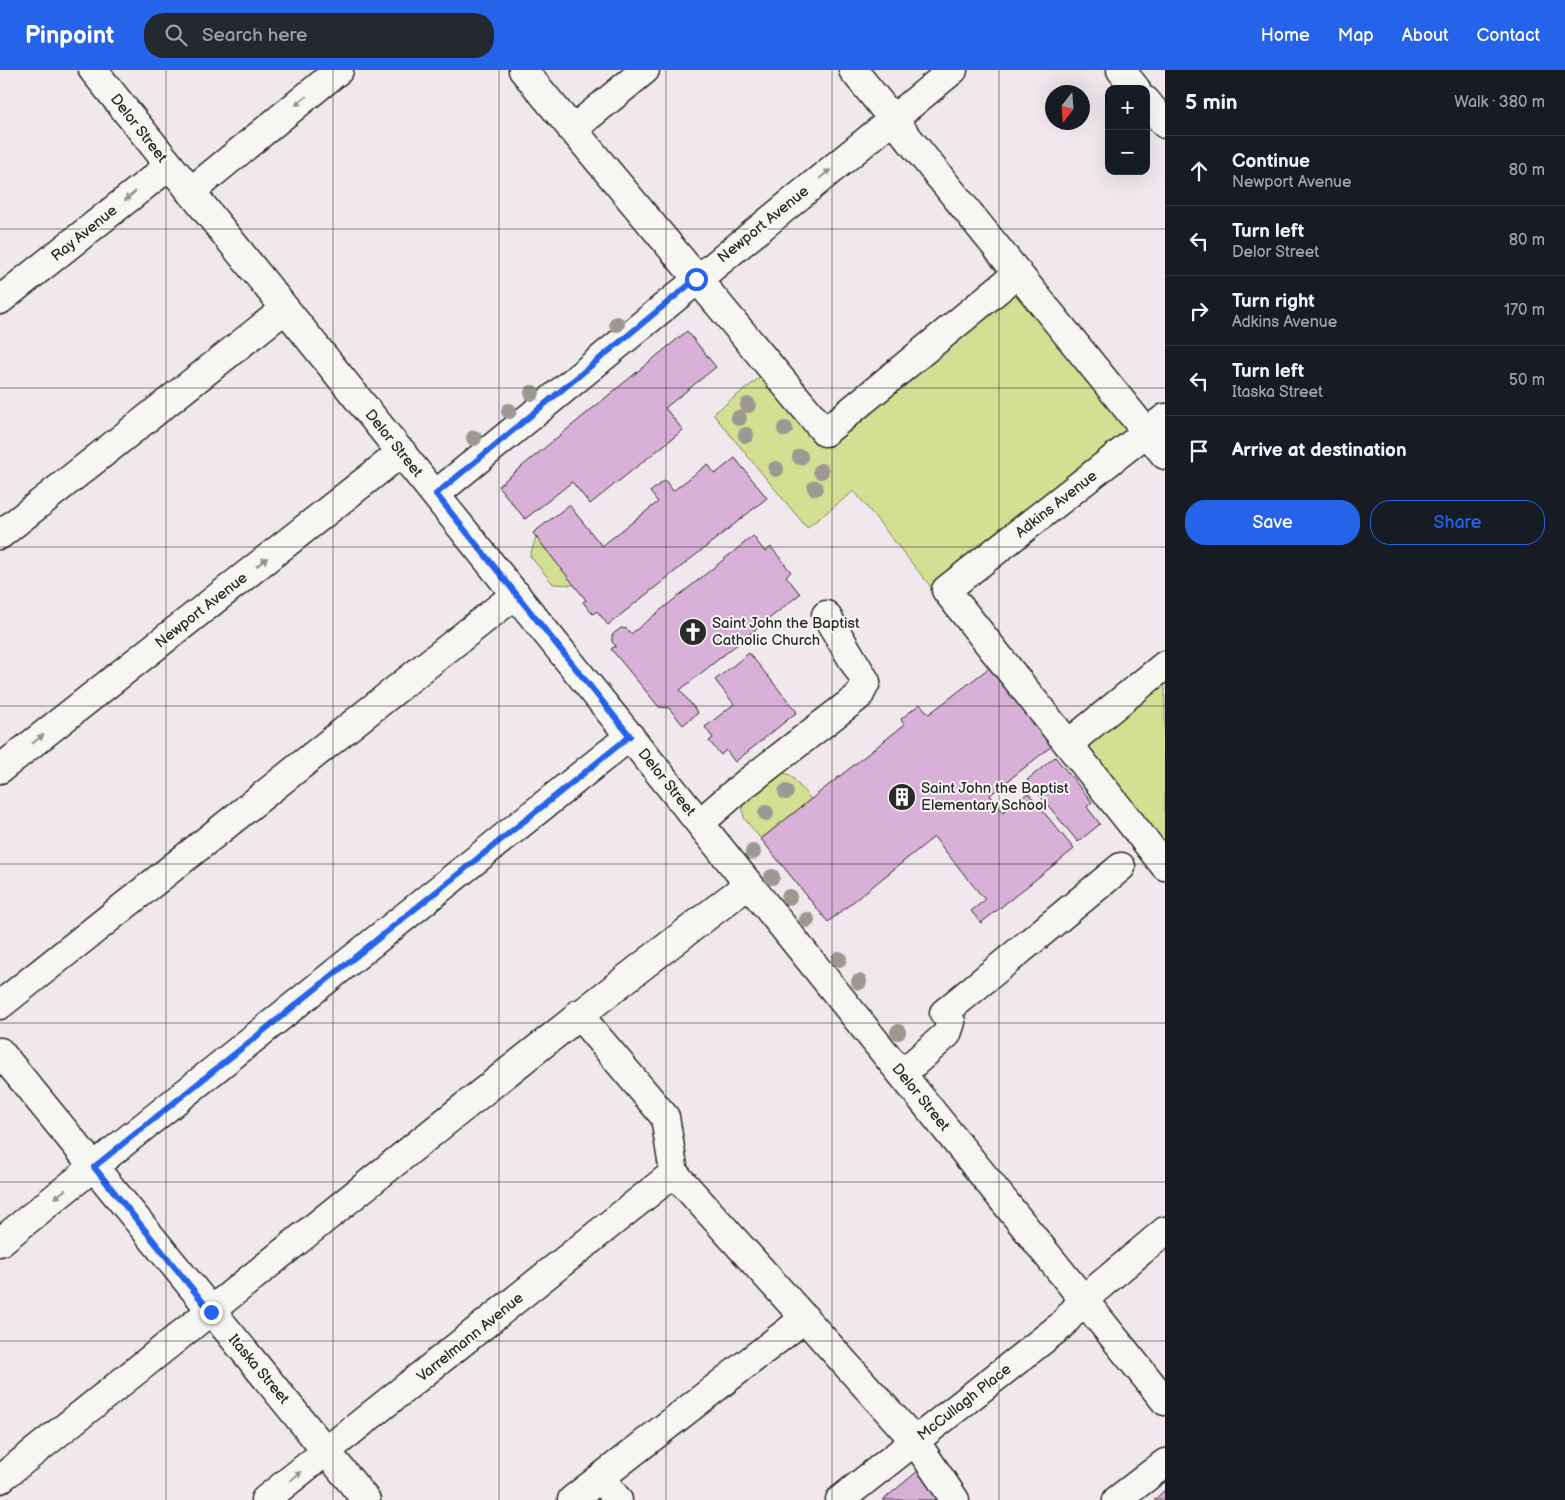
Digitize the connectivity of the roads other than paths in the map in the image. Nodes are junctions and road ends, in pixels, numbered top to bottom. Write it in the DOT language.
graph roads {
  1 [pos="93,70"];
  2 [pos="338,70"];
  3 [pos="523,70"];
  4 [pos="645,70"];
  5 [pos="853,70"];
  6 [pos="953,70"];
  7 [pos="1121,70"];
  8 [pos="1133,85"];
  9 [pos="1150,106"];
  10 [pos="893,119"];
  11 [pos="1165,124"];
  12 [pos="572,130"];
  13 [pos="168,166"];
  14 [pos="190,192"];
  15 [pos="1018,273"];
  16 [pos="696,279"];
  17 [pos="0,300"];
  18 [pos="285,309"];
  19 [pos="1156,425"];
  20 [pos="402,452"];
  21 [pos="1165,455"];
  22 [pos="436,494"];
  23 [pos="0,535"];
  24 [pos="516,594"];
  25 [pos="826,615"];
  26 [pos="1165,665"];
  27 [pos="630,736"];
  28 [pos="1068,744"];
  29 [pos="0,769"];
  30 [pos="700,823"];
  31 [pos="1165,866"];
  32 [pos="1121,867"];
  33 [pos="749,884"];
  34 [pos="0,1005"];
  35 [pos="578,1014"];
  36 [pos="0,1052"];
  37 [pos="902,1074"];
  38 [pos="94,1167"];
  39 [pos="674,1172"];
  40 [pos="1165,1231"];
  41 [pos="0,1242"];
  42 [pos="1084,1300"];
  43 [pos="211,1312"];
  44 [pos="805,1318"];
  45 [pos="1165,1401"];
  46 [pos="915,1441"];
  47 [pos="328,1451"];
  48 [pos="1165,1462"];
  49 [pos="601,1478"];
  50 [pos="0,1479"];
  51 [pos="265,1500"];
  52 [pos="366,1500"];
  53 [pos="572,1500"];
  54 [pos="618,1500"];
  55 [pos="840,1500"];
  56 [pos="955,1500"];
  57 [pos="1117,1500"];
  1 -- 13 [label="street, Delor Street"];
  2 -- 14 [label="street, one-way"];
  3 -- 12 [label="street"];
  4 -- 12 [label="street"];
  5 -- 10 [label="street"];
  6 -- 10 [label="street, Newport Avenue"];
  7 -- 8 [label="street"];
  9 -- 11 [label="street"];
  10 -- 15 [label="street"];
  16 -- 10 [label="street, Newport Avenue, one-way"];
  12 -- 16 [label="street"];
  13 -- 14 [label="street, Delor Street"];
  13 -- 17 [label="street, Ray Avenue, one-way"];
  14 -- 18 [label="street, Delor Street"];
  15 -- 16 [label="street"];
  15 -- 19 [label="street"];
  16 -- 22 [label="street, Newport Avenue"];
  18 -- 20 [label="street, Delor Street"];
  18 -- 23 [label="street"];
  19 -- 21 [label="street"];
  19 -- 28 [label="street, Adkins Avenue"];
  20 -- 22 [label="street, Delor Street"];
  29 -- 20 [label="street, Newport Avenue, one-way"];
  22 -- 24 [label="street, Delor Street"];
  24 -- 27 [label="street, Delor Street"];
  24 -- 34 [label="street"];
  25 -- 30 [label="street"];
  26 -- 28 [label="street"];
  27 -- 30 [label="street, Delor Street"];
  27 -- 38 [label="street"];
  28 -- 31 [label="street"];
  30 -- 33 [label="street, Delor Street"];
  32 -- 37 [label="street"];
  33 -- 35 [label="street"];
  33 -- 37 [label="street, Delor Street"];
  35 -- 39 [label="street"];
  35 -- 43 [label="street"];
  36 -- 38 [label="street, Itaska Street"];
  37 -- 42 [label="street, Delor Street"];
  38 -- 41 [label="street, one-way"];
  38 -- 43 [label="street, Itaska Street"];
  39 -- 44 [label="street"];
  39 -- 47 [label="street, Varrelmann Avenue"];
  40 -- 42 [label="street, McCullagh Place"];
  42 -- 45 [label="street, Delor Street"];
  42 -- 46 [label="street, McCullagh Place"];
  43 -- 47 [label="street, Itaska Street"];
  43 -- 50 [label="street"];
  44 -- 46 [label="street"];
  44 -- 49 [label="street"];
  46 -- 55 [label="street, McCullagh Place"];
  46 -- 56 [label="street"];
  51 -- 47 [label="street, Varrelmann Avenue, one-way"];
  47 -- 52 [label="street, Itaska Street"];
  48 -- 57 [label="street"];
  49 -- 53 [label="street"];
  49 -- 54 [label="street"];
}
